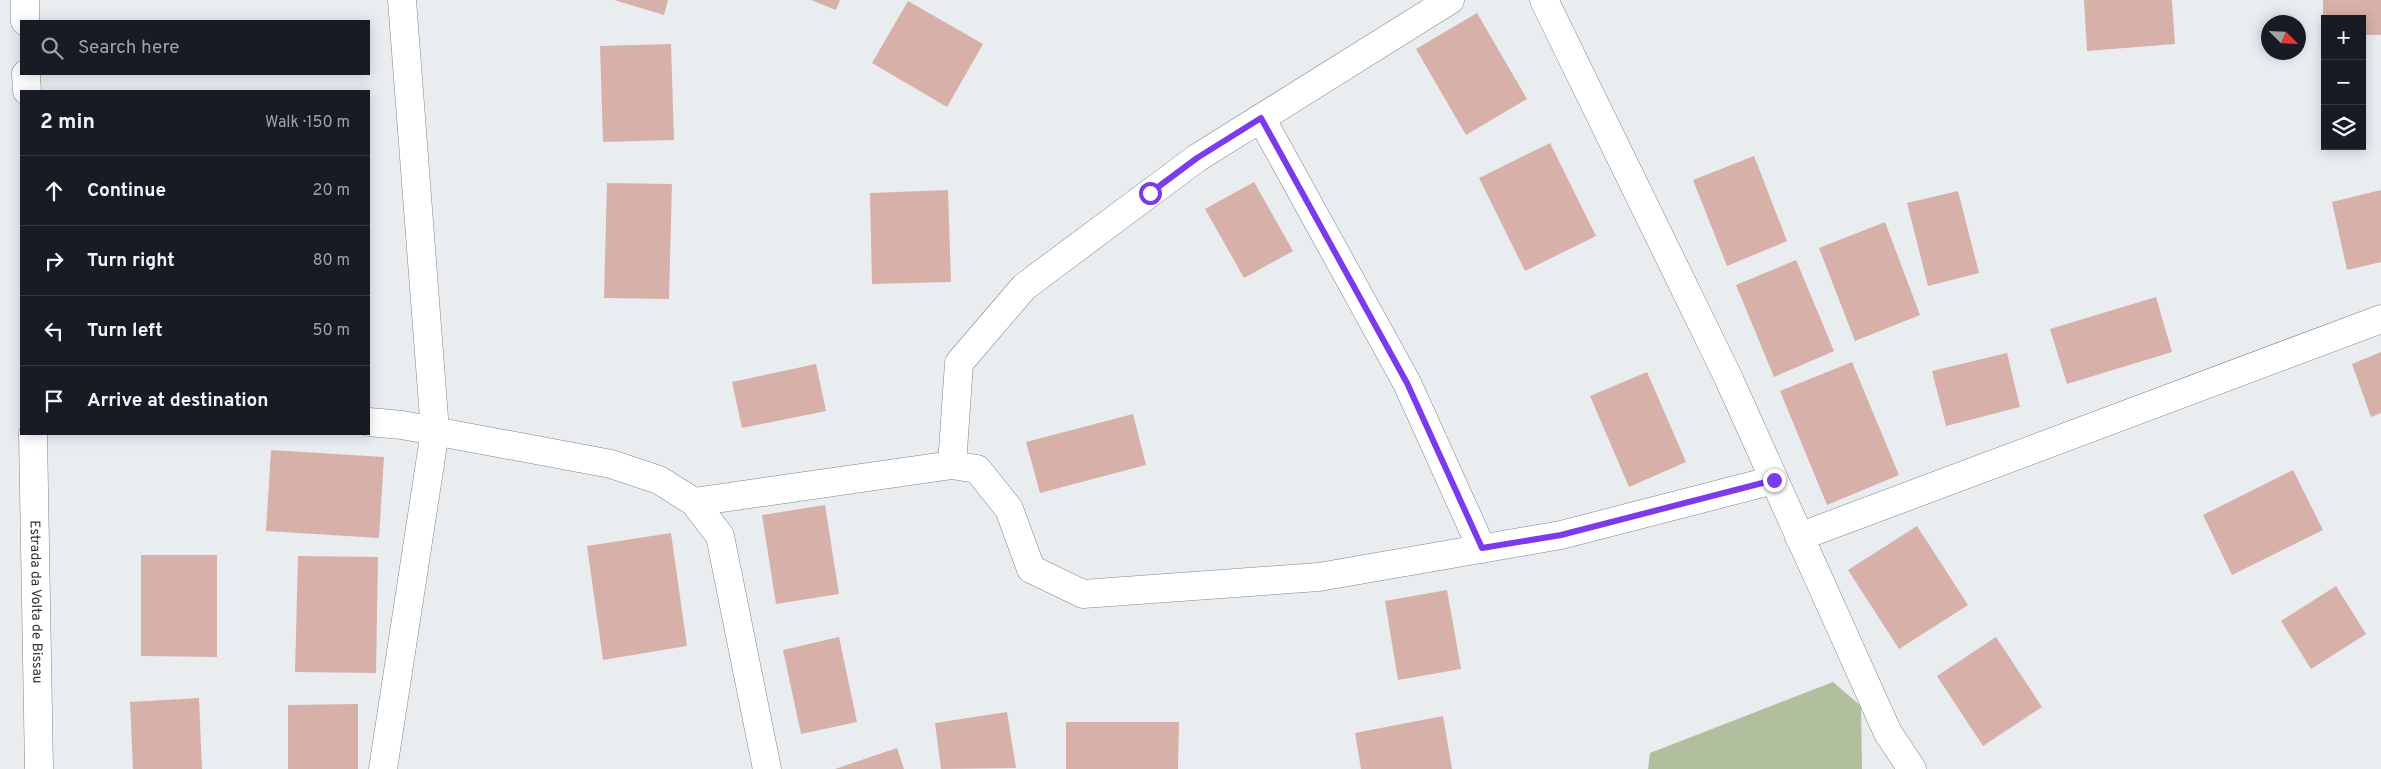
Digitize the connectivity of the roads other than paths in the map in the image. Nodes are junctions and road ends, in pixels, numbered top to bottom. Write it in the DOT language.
graph roads {
  1 [pos="25,0"];
  2 [pos="402,0"];
  3 [pos="1450,0"];
  4 [pos="1544,0"];
  5 [pos="25,20"];
  6 [pos="26,75"];
  7 [pos="27,90"];
  8 [pos="1261,118"];
  9 [pos="2381,319"];
  10 [pos="370,422"];
  11 [pos="435,431"];
  12 [pos="33,435"];
  13 [pos="952,465"];
  14 [pos="1774,480"];
  15 [pos="694,502"];
  16 [pos="1799,537"];
  17 [pos="1482,548"];
  18 [pos="39,769"];
  19 [pos="383,769"];
  20 [pos="767,769"];
  21 [pos="1912,769"];
  1 -- 5 [label="street"];
  2 -- 11 [label="street"];
  3 -- 8 [label="street"];
  4 -- 14 [label="street"];
  6 -- 7 [label="street"];
  8 -- 13 [label="street"];
  8 -- 17 [label="street"];
  9 -- 16 [label="street"];
  10 -- 11 [label="street"];
  11 -- 15 [label="street"];
  11 -- 19 [label="street"];
  12 -- 18 [label="street, Estrada da Volta de Bissau"];
  13 -- 15 [label="street"];
  13 -- 17 [label="street"];
  14 -- 16 [label="street"];
  14 -- 17 [label="street"];
  15 -- 20 [label="street"];
  16 -- 21 [label="street"];
}
